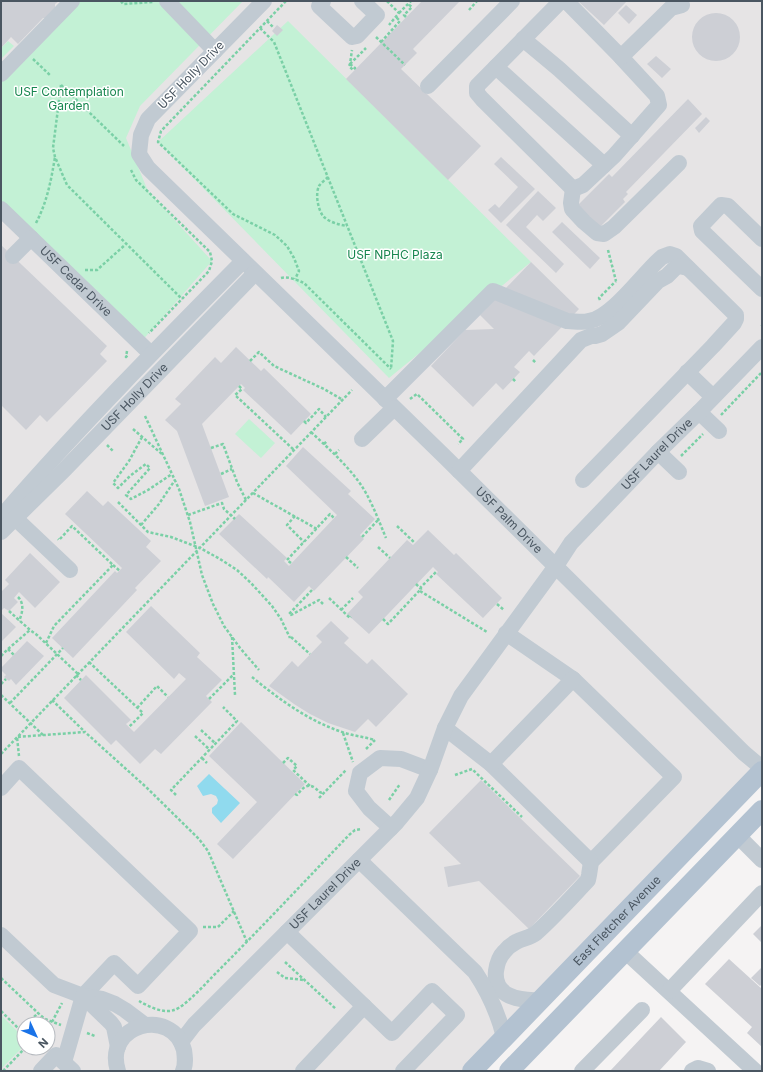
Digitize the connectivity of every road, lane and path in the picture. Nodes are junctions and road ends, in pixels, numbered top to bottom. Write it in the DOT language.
graph roads {
  1 [pos="72,1"];
  2 [pos="167,1"];
  3 [pos="264,1"];
  4 [pos="286,1"];
  5 [pos="323,1"];
  6 [pos="362,1"];
  7 [pos="411,1"];
  8 [pos="477,1"];
  9 [pos="512,1"];
  10 [pos="561,1"];
  11 [pos="566,1"];
  12 [pos="408,4"];
  13 [pos="682,5"];
  14 [pos="468,10"];
  15 [pos="399,14"];
  16 [pos="396,17"];
  17 [pos="406,17"];
  18 [pos="267,21"];
  19 [pos="260,28"];
  20 [pos="274,28"];
  21 [pos="376,37"];
  22 [pos="523,39"];
  23 [pos="381,42"];
  24 [pos="352,46"];
  25 [pos="215,50"];
  26 [pos="621,57"];
  27 [pos="36,62"];
  28 [pos="350,65"];
  29 [pos="405,65"];
  30 [pos="496,67"];
  31 [pos="346,68"];
  32 [pos="355,69"];
  33 [pos="1,74"];
  34 [pos="51,76"];
  35 [pos="428,86"];
  36 [pos="632,136"];
  37 [pos="124,146"];
  38 [pos="55,157"];
  39 [pos="678,163"];
  40 [pos="604,165"];
  41 [pos="328,177"];
  42 [pos="573,189"];
  43 [pos="1,209"];
  44 [pos="347,226"];
  45 [pos="33,231"];
  46 [pos="762,239"];
  47 [pos="126,244"];
  48 [pos="608,250"];
  49 [pos="13,256"];
  50 [pos="212,261"];
  51 [pos="243,261"];
  52 [pos="688,268"];
  53 [pos="82,270"];
  54 [pos="255,273"];
  55 [pos="284,277"];
  56 [pos="295,279"];
  57 [pos="762,289"];
  58 [pos="599,298"];
  59 [pos="182,299"];
  60 [pos="148,335"];
  61 [pos="762,347"];
  62 [pos="151,354"];
  63 [pos="533,360"];
  64 [pos="250,361"];
  65 [pos="536,363"];
  66 [pos="391,369"];
  67 [pos="687,372"];
  68 [pos="762,372"];
  69 [pos="390,374"];
  70 [pos="513,379"];
  71 [pos="516,382"];
  72 [pos="239,386"];
  73 [pos="352,390"];
  74 [pos="712,397"];
  75 [pos="410,399"];
  76 [pos="343,400"];
  77 [pos="390,404"];
  78 [pos="699,412"];
  79 [pos="145,416"];
  80 [pos="326,417"];
  81 [pos="304,421"];
  82 [pos="714,426"];
  83 [pos="133,429"];
  84 [pos="311,432"];
  85 [pos="142,437"];
  86 [pos="362,439"];
  87 [pos="327,441"];
  88 [pos="106,444"];
  89 [pos="324,444"];
  90 [pos="458,444"];
  91 [pos="211,448"];
  92 [pos="294,450"];
  93 [pos="339,450"];
  94 [pos="113,451"];
  95 [pos="658,452"];
  96 [pos="335,454"];
  97 [pos="164,456"];
  98 [pos="680,465"];
  99 [pos="232,469"];
  100 [pos="459,470"];
  101 [pos="172,474"];
  102 [pos="221,474"];
  103 [pos="175,480"];
  104 [pos="583,480"];
  105 [pos="253,493"];
  106 [pos="246,500"];
  107 [pos="118,502"];
  108 [pos="188,515"];
  109 [pos="231,515"];
  110 [pos="295,516"];
  111 [pos="8,517"];
  112 [pos="334,518"];
  113 [pos="235,519"];
  114 [pos="379,519"];
  115 [pos="141,525"];
  116 [pos="398,526"];
  117 [pos="317,528"];
  118 [pos="1,532"];
  119 [pos="84,532"];
  120 [pos="82,536"];
  121 [pos="362,537"];
  122 [pos="386,538"];
  123 [pos="304,542"];
  124 [pos="415,543"];
  125 [pos="195,546"];
  126 [pos="378,546"];
  127 [pos="200,548"];
  128 [pos="196,551"];
  129 [pos="346,557"];
  130 [pos="390,558"];
  131 [pos="291,563"];
  132 [pos="113,565"];
  133 [pos="556,566"];
  134 [pos="358,568"];
  135 [pos="70,570"];
  136 [pos="120,571"];
  137 [pos="437,571"];
  138 [pos="416,584"];
  139 [pos="312,590"];
  140 [pos="420,590"];
  141 [pos="18,597"];
  142 [pos="329,598"];
  143 [pos="353,598"];
  144 [pos="323,604"];
  145 [pos="497,604"];
  146 [pos="341,610"];
  147 [pos="504,610"];
  148 [pos="8,611"];
  149 [pos="351,617"];
  150 [pos="383,619"];
  151 [pos="19,622"];
  152 [pos="30,630"];
  153 [pos="487,632"];
  154 [pos="506,633"];
  155 [pos="232,637"];
  156 [pos="63,648"];
  157 [pos="8,649"];
  158 [pos="58,654"];
  159 [pos="310,654"];
  160 [pos="14,655"];
  161 [pos="1,656"];
  162 [pos="89,662"];
  163 [pos="259,670"];
  164 [pos="77,674"];
  165 [pos="234,674"];
  166 [pos="252,677"];
  167 [pos="6,679"];
  168 [pos="573,679"];
  169 [pos="81,680"];
  170 [pos="1,684"];
  171 [pos="1,695"];
  172 [pos="235,695"];
  173 [pos="168,697"];
  174 [pos="209,699"];
  175 [pos="1,700"];
  176 [pos="6,700"];
  177 [pos="52,700"];
  178 [pos="10,703"];
  179 [pos="223,707"];
  180 [pos="137,708"];
  181 [pos="30,723"];
  182 [pos="129,727"];
  183 [pos="445,728"];
  184 [pos="201,730"];
  185 [pos="85,732"];
  186 [pos="343,732"];
  187 [pos="43,735"];
  188 [pos="195,736"];
  189 [pos="17,737"];
  190 [pos="375,740"];
  191 [pos="216,744"];
  192 [pos="210,750"];
  193 [pos="1,754"];
  194 [pos="202,758"];
  195 [pos="20,761"];
  196 [pos="207,763"];
  197 [pos="283,763"];
  198 [pos="353,763"];
  199 [pos="491,764"];
  200 [pos="430,770"];
  201 [pos="762,770"];
  202 [pos="455,775"];
  203 [pos="400,784"];
  204 [pos="310,786"];
  205 [pos="1,788"];
  206 [pos="324,793"];
  207 [pos="295,794"];
  208 [pos="176,795"];
  209 [pos="389,800"];
  210 [pos="762,810"];
  211 [pos="524,818"];
  212 [pos="391,828"];
  213 [pos="362,829"];
  214 [pos="737,835"];
  215 [pos="686,849"];
  216 [pos="359,860"];
  217 [pos="762,860"];
  218 [pos="591,862"];
  219 [pos="762,893"];
  220 [pos="234,911"];
  221 [pos="198,928"];
  222 [pos="287,932"];
  223 [pos="1,935"];
  224 [pos="247,942"];
  225 [pos="625,951"];
  226 [pos="286,962"];
  227 [pos="277,972"];
  228 [pos="1,978"];
  229 [pos="305,980"];
  230 [pos="669,991"];
  231 [pos="83,996"];
  232 [pos="64,999"];
  233 [pos="133,999"];
  234 [pos="540,1000"];
  235 [pos="364,1006"];
  236 [pos="336,1009"];
  237 [pos="642,1010"];
  238 [pos="1,1011"];
  239 [pos="38,1013"];
  240 [pos="35,1016"];
  241 [pos="42,1016"];
  242 [pos="55,1016"];
  243 [pos="56,1023"];
  244 [pos="145,1025"];
  245 [pos="16,1026"];
  246 [pos="74,1028"];
  247 [pos="95,1036"];
  248 [pos="504,1037"];
  249 [pos="181,1042"];
  250 [pos="118,1048"];
  251 [pos="18,1056"];
  252 [pos="68,1067"];
  253 [pos="3,1071"];
  254 [pos="41,1071"];
  255 [pos="118,1071"];
  256 [pos="183,1071"];
  257 [pos="302,1071"];
  258 [pos="403,1071"];
  259 [pos="472,1071"];
  260 [pos="509,1071"];
  261 [pos="582,1071"];
  262 [pos="692,1071"];
  263 [pos="708,1071"];
  264 [pos="755,1071"];
  1 -- 33 [label="street"];
  2 -- 25 [label="street"];
  3 -- 25 [label="street, USF Holly Drive"];
  4 -- 18 [label="path"];
  5 -- 6 [label="street"];
  7 -- 12 [label="path"];
  8 -- 14 [label="path"];
  9 -- 35 [label="street"];
  10 -- 22 [label="street"];
  11 -- 26 [label="street"];
  12 -- 15 [label="path"];
  12 -- 17 [label="path"];
  13 -- 26 [label="street"];
  16 -- 23 [label="path"];
  18 -- 19 [label="path"];
  18 -- 20 [label="path"];
  19 -- 41 [label="path"];
  19 -- 56 [label="path"];
  21 -- 23 [label="path"];
  22 -- 30 [label="street"];
  22 -- 36 [label="street"];
  23 -- 29 [label="path"];
  24 -- 28 [label="path"];
  25 -- 51 [label="street, USF Holly Drive"];
  26 -- 36 [label="street"];
  27 -- 34 [label="path"];
  28 -- 31 [label="path"];
  28 -- 32 [label="path"];
  30 -- 40 [label="street"];
  30 -- 42 [label="street"];
  36 -- 40 [label="street"];
  37 -- 38 [label="path"];
  38 -- 45 [label="path"];
  38 -- 47 [label="path"];
  39 -- 42 [label="street"];
  40 -- 42 [label="street"];
  41 -- 44 [label="path"];
  41 -- 44 [label="path"];
  43 -- 45 [label="street, USF Cedar Drive"];
  44 -- 66 [label="path"];
  45 -- 49 [label="street"];
  45 -- 62 [label="street, USF Cedar Drive"];
  46 -- 57 [label="street"];
  47 -- 53 [label="path"];
  47 -- 59 [label="path"];
  48 -- 58 [label="path"];
  50 -- 59 [label="path"];
  51 -- 54 [label="street, USF Holly Drive"];
  51 -- 62 [label="street, USF Holly Drive"];
  52 -- 67 [label="street"];
  52 -- 77 [label="street"];
  52 -- 100 [label="street"];
  54 -- 77 [label="street, USF Palm Drive"];
  54 -- 111 [label="street, USF Holly Drive"];
  55 -- 56 [label="path"];
  56 -- 66 [label="path"];
  59 -- 60 [label="path"];
  61 -- 74 [label="street, USF Laurel Drive"];
  62 -- 111 [label="street, USF Holly Drive"];
  63 -- 65 [label="path"];
  64 -- 76 [label="path"];
  66 -- 69 [label="path"];
  67 -- 74 [label="street"];
  67 -- 104 [label="street"];
  68 -- 82 [label="path"];
  70 -- 71 [label="path"];
  72 -- 92 [label="path"];
  73 -- 76 [label="path"];
  74 -- 78 [label="street, USF Laurel Drive"];
  75 -- 90 [label="path"];
  76 -- 80 [label="path"];
  77 -- 86 [label="street"];
  77 -- 100 [label="street, USF Palm Drive"];
  78 -- 82 [label="street"];
  78 -- 95 [label="street, USF Laurel Drive"];
  79 -- 97 [label="path"];
  80 -- 81 [label="path"];
  80 -- 84 [label="path"];
  82 -- 98 [label="path"];
  83 -- 85 [label="path"];
  84 -- 89 [label="path"];
  84 -- 92 [label="path"];
  85 -- 97 [label="path"];
  85 -- 101 [label="path"];
  87 -- 89 [label="path"];
  88 -- 94 [label="path"];
  89 -- 96 [label="path"];
  91 -- 99 [label="path"];
  92 -- 105 [label="path"];
  93 -- 96 [label="path"];
  95 -- 98 [label="street"];
  95 -- 133 [label="street, USF Laurel Drive"];
  96 -- 114 [label="path"];
  97 -- 101 [label="path"];
  99 -- 102 [label="path"];
  99 -- 106 [label="path"];
  100 -- 133 [label="street, USF Palm Drive"];
  101 -- 103 [label="path"];
  103 -- 108 [label="path"];
  103 -- 115 [label="path"];
  105 -- 106 [label="path"];
  105 -- 110 [label="path"];
  106 -- 109 [label="path"];
  107 -- 115 [label="path"];
  108 -- 109 [label="path"];
  108 -- 125 [label="path"];
  109 -- 113 [label="path"];
  109 -- 127 [label="path"];
  110 -- 117 [label="path"];
  110 -- 123 [label="path"];
  111 -- 118 [label="street, USF Holly Drive"];
  111 -- 135 [label="street"];
  112 -- 117 [label="path"];
  114 -- 121 [label="path"];
  114 -- 122 [label="path"];
  115 -- 125 [label="path"];
  116 -- 124 [label="path"];
  117 -- 123 [label="path"];
  119 -- 120 [label="path"];
  123 -- 131 [label="path"];
  125 -- 127 [label="path"];
  125 -- 128 [label="path"];
  126 -- 130 [label="path"];
  127 -- 128 [label="path"];
  127 -- 159 [label="path"];
  128 -- 155 [label="path"];
  128 -- 162 [label="path"];
  129 -- 134 [label="path"];
  132 -- 136 [label="path"];
  133 -- 154 [label="street, USF Laurel Drive"];
  133 -- 201 [label="street, USF Palm Drive"];
  137 -- 140 [label="path"];
  138 -- 140 [label="path"];
  139 -- 144 [label="path"];
  140 -- 150 [label="path"];
  140 -- 153 [label="path"];
  141 -- 151 [label="path"];
  142 -- 146 [label="path"];
  143 -- 146 [label="path"];
  145 -- 147 [label="path"];
  146 -- 149 [label="path"];
  148 -- 151 [label="path"];
  151 -- 152 [label="path"];
  152 -- 157 [label="path"];
  152 -- 158 [label="path"];
  154 -- 168 [label="street"];
  154 -- 183 [label="street, USF Laurel Drive"];
  155 -- 163 [label="path"];
  155 -- 165 [label="path"];
  156 -- 158 [label="path"];
  157 -- 160 [label="path"];
  157 -- 161 [label="path"];
  158 -- 164 [label="path"];
  158 -- 178 [label="path"];
  162 -- 164 [label="path"];
  162 -- 180 [label="path"];
  164 -- 169 [label="path"];
  164 -- 177 [label="path"];
  165 -- 172 [label="path"];
  165 -- 174 [label="path"];
  166 -- 186 [label="path"];
  167 -- 170 [label="path"];
  168 -- 199 [label="street"];
  168 -- 218 [label="street"];
  171 -- 176 [label="path"];
  173 -- 180 [label="path"];
  175 -- 176 [label="path"];
  176 -- 178 [label="path"];
  177 -- 181 [label="path"];
  177 -- 185 [label="path"];
  178 -- 181 [label="path"];
  179 -- 191 [label="path"];
  180 -- 182 [label="path"];
  181 -- 187 [label="path"];
  181 -- 189 [label="path"];
  183 -- 199 [label="street"];
  183 -- 200 [label="street, USF Laurel Drive"];
  184 -- 191 [label="path"];
  185 -- 187 [label="path"];
  185 -- 220 [label="path"];
  186 -- 190 [label="path"];
  186 -- 198 [label="path"];
  187 -- 189 [label="path"];
  188 -- 192 [label="path"];
  189 -- 193 [label="path"];
  189 -- 195 [label="path"];
  191 -- 192 [label="path"];
  192 -- 194 [label="path"];
  194 -- 196 [label="path"];
  194 -- 208 [label="path"];
  197 -- 204 [label="path"];
  199 -- 218 [label="street"];
  200 -- 212 [label="street, USF Laurel Drive"];
  200 -- 212 [label="street"];
  201 -- 215 [label="main road, East Fletcher Avenue"];
  202 -- 211 [label="path"];
  203 -- 209 [label="path"];
  204 -- 206 [label="path"];
  204 -- 207 [label="path"];
  205 -- 231 [label="street"];
  210 -- 214 [label="main road"];
  212 -- 216 [label="street, USF Laurel Drive"];
  213 -- 224 [label="path"];
  214 -- 217 [label="street"];
  214 -- 225 [label="main road"];
  215 -- 225 [label="main road"];
  215 -- 234 [label="main road, East Fletcher Avenue"];
  216 -- 222 [label="street, USF Laurel Drive"];
  216 -- 248 [label="street"];
  218 -- 234 [label="street"];
  219 -- 230 [label="street"];
  220 -- 221 [label="path"];
  220 -- 224 [label="path"];
  222 -- 235 [label="street"];
  222 -- 249 [label="street, USF Laurel Drive"];
  223 -- 231 [label="street"];
  224 -- 233 [label="path"];
  225 -- 230 [label="street"];
  225 -- 260 [label="main road"];
  226 -- 229 [label="path"];
  227 -- 229 [label="path"];
  228 -- 239 [label="path"];
  229 -- 236 [label="path"];
  230 -- 264 [label="street"];
  231 -- 244 [label="street"];
  231 -- 246 [label="street"];
  231 -- 250 [label="street"];
  232 -- 242 [label="path"];
  234 -- 248 [label="main road, East Fletcher Avenue"];
  235 -- 257 [label="street"];
  235 -- 258 [label="street"];
  237 -- 261 [label="street"];
  238 -- 245 [label="path"];
  239 -- 240 [label="path"];
  239 -- 241 [label="path"];
  243 -- 246 [label="path"];
  244 -- 249 [label="street"];
  244 -- 250 [label="street"];
  246 -- 247 [label="path"];
  246 -- 252 [label="street"];
  248 -- 259 [label="main road, East Fletcher Avenue"];
  249 -- 256 [label="street"];
  250 -- 255 [label="street"];
  251 -- 253 [label="path"];
  252 -- 254 [label="street"];
  262 -- 263 [label="street"];
}
